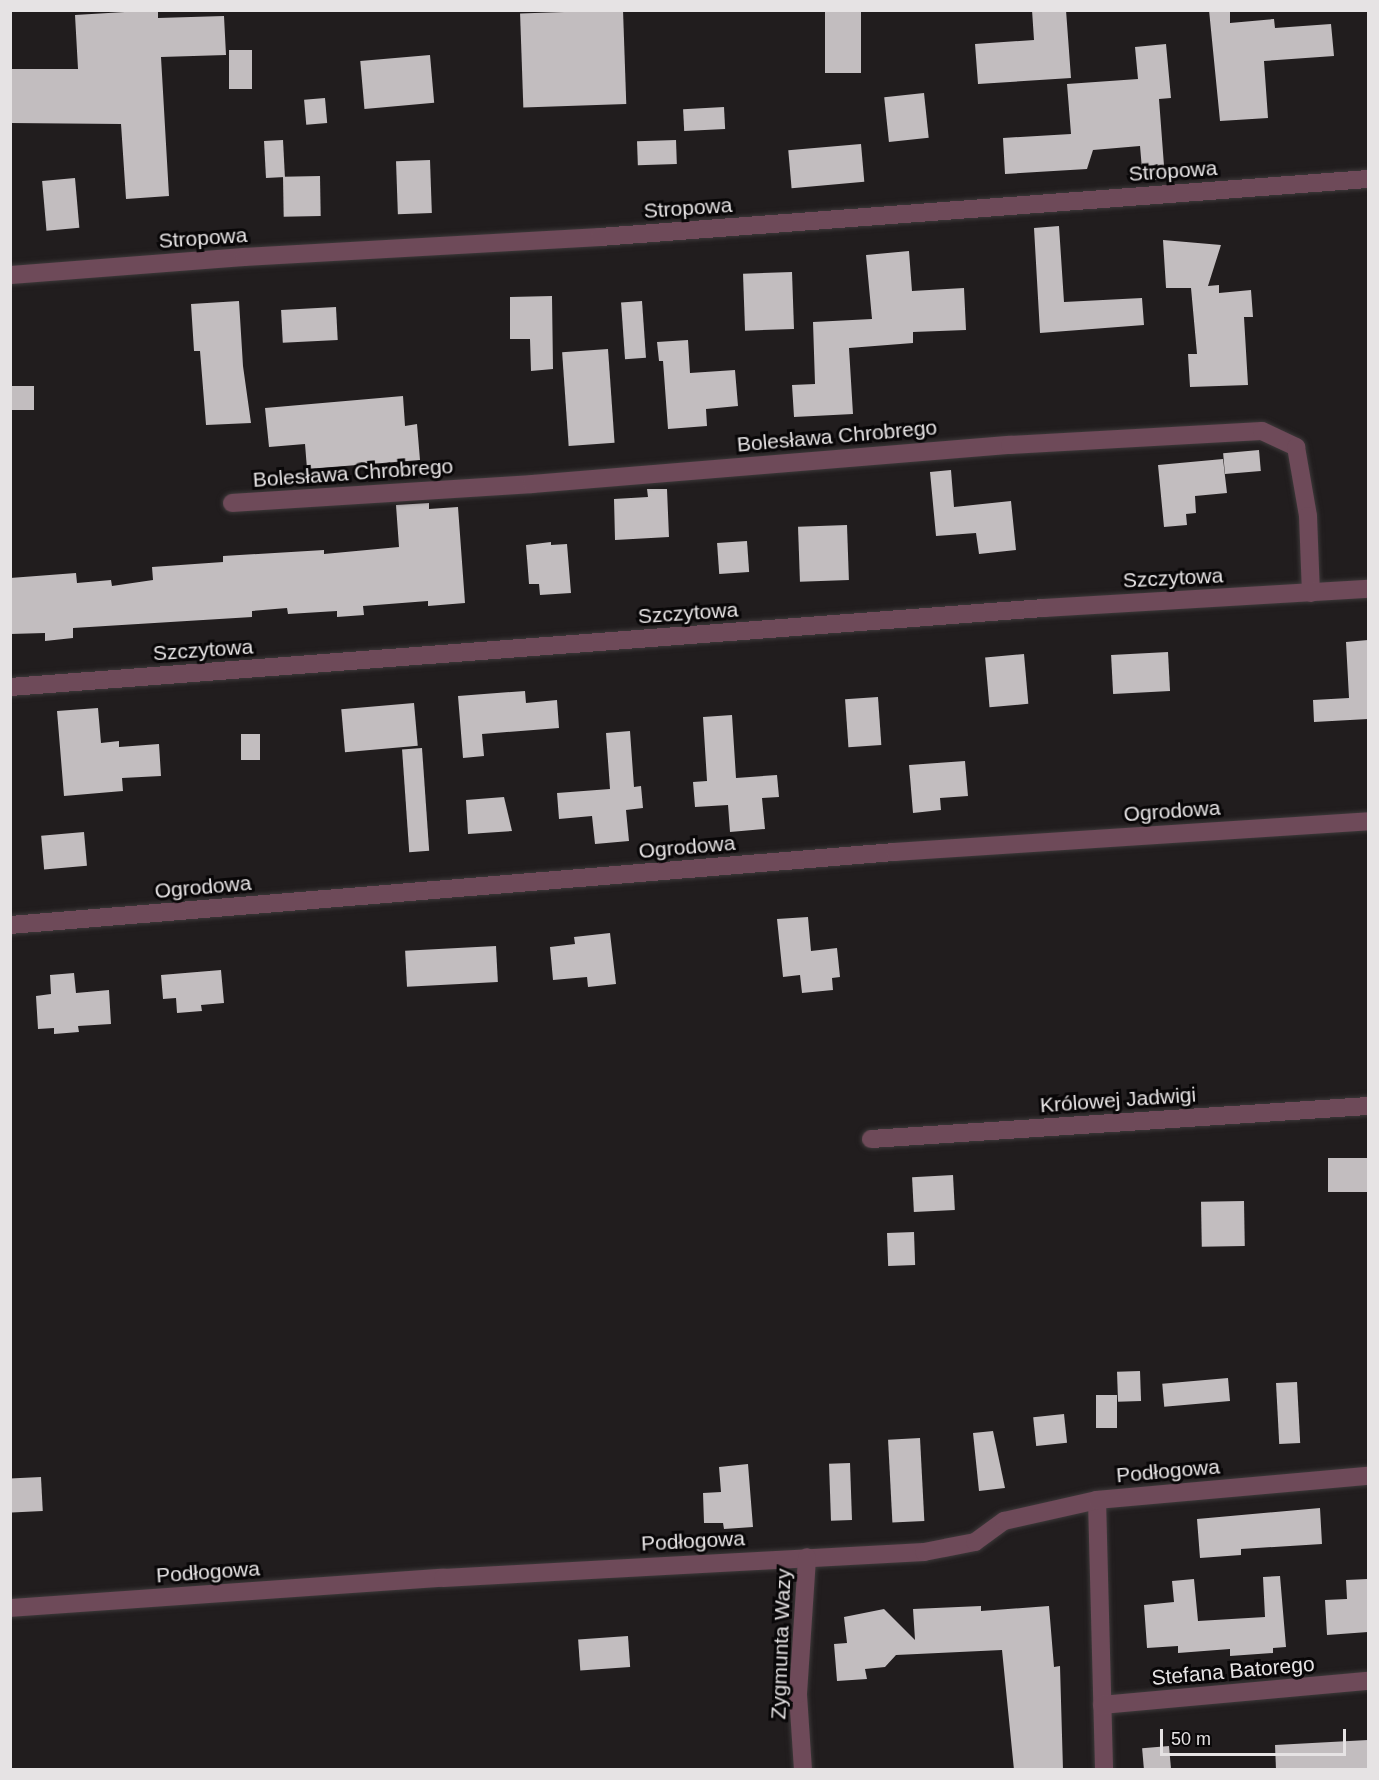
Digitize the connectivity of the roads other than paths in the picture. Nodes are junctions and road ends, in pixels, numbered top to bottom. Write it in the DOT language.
graph roads {
  1 [pos="1368,180"];
  2 [pos="10,275"];
  3 [pos="231,503"];
  4 [pos="1368,589"];
  5 [pos="1311,593"];
  6 [pos="10,687"];
  7 [pos="1368,821"];
  8 [pos="10,925"];
  9 [pos="1368,1106"];
  10 [pos="871,1139"];
  11 [pos="1368,1476"];
  12 [pos="1097,1500"];
  13 [pos="807,1557"];
  14 [pos="10,1608"];
  15 [pos="1368,1682"];
  16 [pos="1102,1704"];
  17 [pos="803,1770"];
  18 [pos="1104,1770"];
  1 -- 2 [label="street, Stropowa"];
  3 -- 5 [label="street, Bolesława Chrobrego"];
  4 -- 5 [label="street, Szczytowa"];
  5 -- 6 [label="street, Szczytowa"];
  7 -- 8 [label="street, Ogrodowa"];
  9 -- 10 [label="street, Królowej Jadwigi"];
  11 -- 12 [label="street, Podłogowa"];
  12 -- 13 [label="street, Podłogowa"];
  12 -- 16 [label="street"];
  13 -- 14 [label="street, Podłogowa"];
  13 -- 17 [label="street, Zygmunta Wazy"];
  15 -- 16 [label="street, Stefana Batorego"];
  16 -- 18 [label="street"];
}
